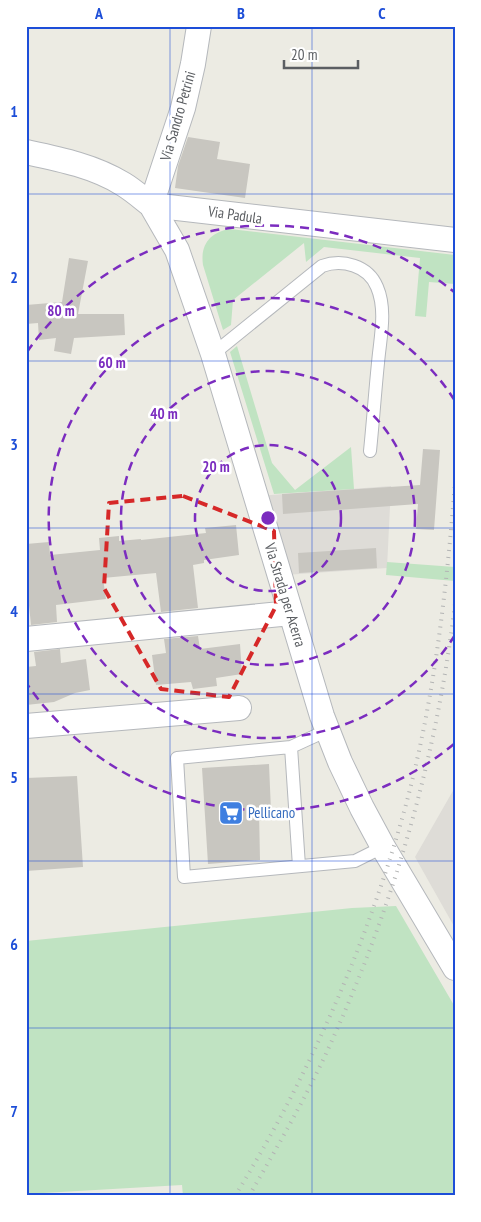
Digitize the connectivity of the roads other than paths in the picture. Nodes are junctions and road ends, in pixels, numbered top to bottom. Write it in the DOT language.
graph roads {
  1 [pos="199,26"];
  2 [pos="26,152"];
  3 [pos="151,206"];
  4 [pos="455,240"];
  5 [pos="213,354"];
  6 [pos="370,451"];
  7 [pos="290,613"];
  8 [pos="26,638"];
  9 [pos="239,708"];
  10 [pos="26,726"];
  11 [pos="328,730"];
  12 [pos="291,747"];
  13 [pos="383,847"];
  14 [pos="299,866"];
  15 [pos="455,968"];
  1 -- 3 [label="street, Via Sandro Petrini"];
  2 -- 3 [label="street"];
  3 -- 4 [label="street, Via Padula"];
  3 -- 5 [label="street, Via Strada per Acerra"];
  5 -- 6 [label="lane"];
  5 -- 7 [label="street, Via Strada per Acerra"];
  7 -- 8 [label="street"];
  7 -- 11 [label="street, Via Strada per Acerra"];
  9 -- 10 [label="street"];
  11 -- 12 [label="lane"];
  11 -- 13 [label="street, Via Strada per Acerra"];
  12 -- 14 [label="lane"];
  12 -- 14 [label="lane"];
  13 -- 14 [label="lane"];
  13 -- 15 [label="street, Via Strada per Acerra"];
}
